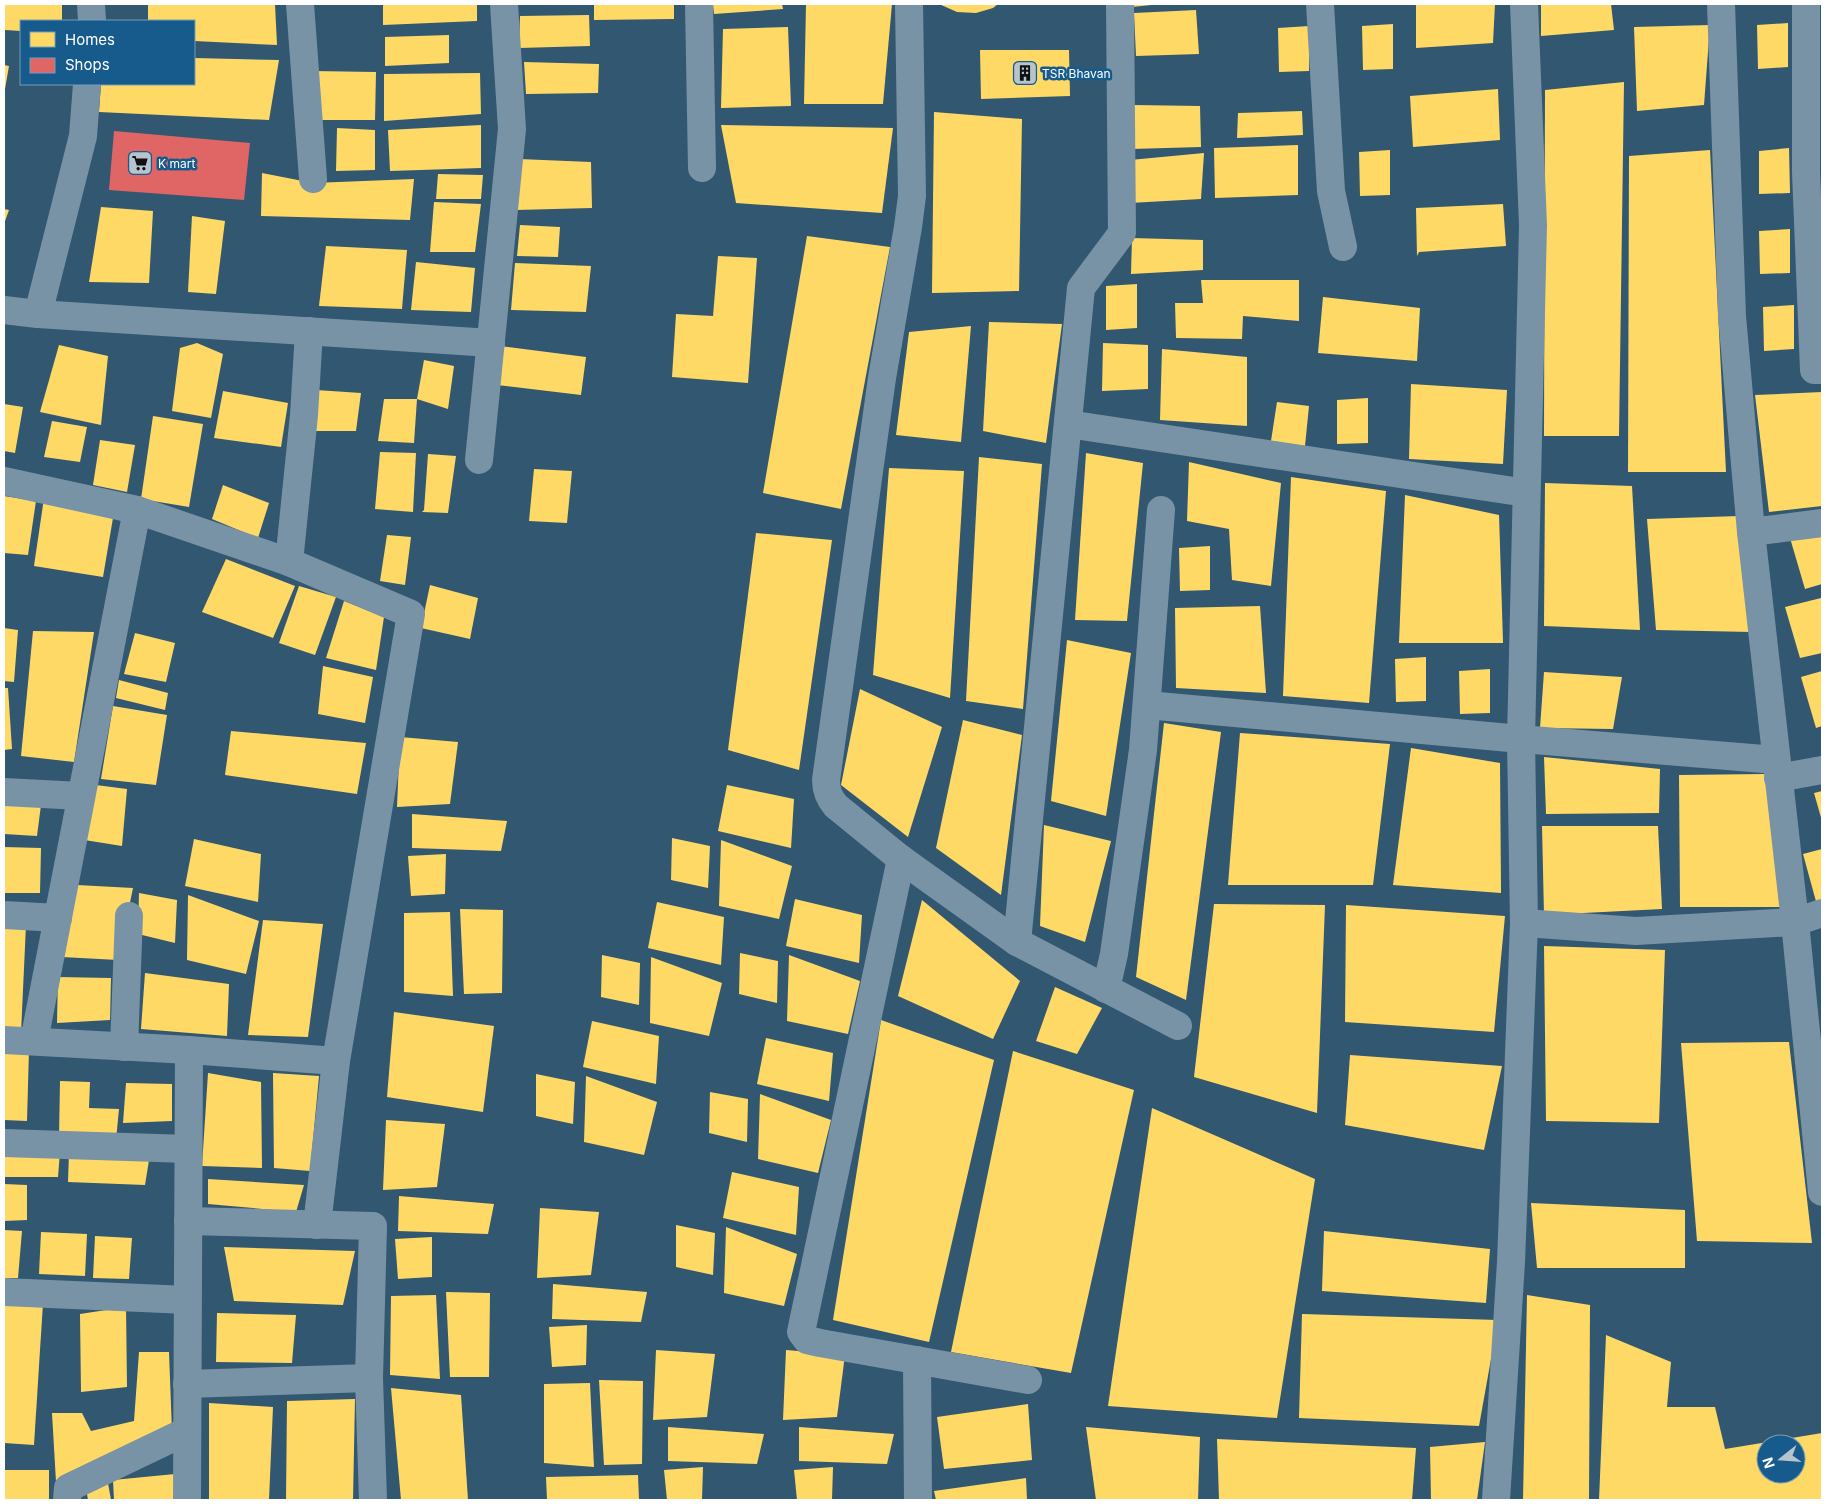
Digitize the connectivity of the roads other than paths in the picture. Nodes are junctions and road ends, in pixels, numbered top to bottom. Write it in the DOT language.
graph roads {
  1 [pos="91,4"];
  2 [pos="300,4"];
  3 [pos="504,4"];
  4 [pos="699,4"];
  5 [pos="909,4"];
  6 [pos="1120,4"];
  7 [pos="1320,4"];
  8 [pos="1524,4"];
  9 [pos="1721,4"];
  10 [pos="1806,4"];
  11 [pos="92,20"];
  12 [pos="87,85"];
  13 [pos="702,168"];
  14 [pos="313,180"];
  15 [pos="1343,247"];
  16 [pos="4,310"];
  17 [pos="38,314"];
  18 [pos="309,331"];
  19 [pos="490,343"];
  20 [pos="1822,370"];
  21 [pos="1068,424"];
  22 [pos="479,460"];
  23 [pos="4,480"];
  24 [pos="1526,492"];
  25 [pos="137,510"];
  26 [pos="1161,510"];
  27 [pos="1822,523"];
  28 [pos="1751,532"];
  29 [pos="289,562"];
  30 [pos="1147,705"];
  31 [pos="1521,739"];
  32 [pos="1777,769"];
  33 [pos="1822,770"];
  34 [pos="4,792"];
  35 [pos="81,796"];
  36 [pos="901,859"];
  37 [pos="1822,913"];
  38 [pos="4,915"];
  39 [pos="129,916"];
  40 [pos="58,918"];
  41 [pos="1795,922"];
  42 [pos="1524,923"];
  43 [pos="1017,942"];
  44 [pos="1106,989"];
  45 [pos="1178,1026"];
  46 [pos="4,1040"];
  47 [pos="34,1041"];
  48 [pos="1815,1044"];
  49 [pos="124,1047"];
  50 [pos="188,1050"];
  51 [pos="336,1062"];
  52 [pos="4,1143"];
  53 [pos="188,1149"];
  54 [pos="1822,1192"];
  55 [pos="188,1221"];
  56 [pos="317,1225"];
  57 [pos="4,1292"];
  58 [pos="187,1300"];
  59 [pos="917,1360"];
  60 [pos="369,1378"];
  61 [pos="1028,1380"];
  62 [pos="187,1384"];
  63 [pos="187,1431"];
  64 [pos="67,1500"];
  65 [pos="187,1500"];
  66 [pos="373,1500"];
  67 [pos="918,1500"];
  68 [pos="1496,1500"];
  1 -- 11 [label="street"];
  2 -- 14 [label="street"];
  3 -- 19 [label="street"];
  4 -- 13 [label="street"];
  5 -- 36 [label="street"];
  6 -- 21 [label="street"];
  7 -- 15 [label="street"];
  8 -- 24 [label="street"];
  9 -- 28 [label="street"];
  10 -- 20 [label="street"];
  12 -- 17 [label="street"];
  16 -- 17 [label="street"];
  17 -- 18 [label="street"];
  18 -- 19 [label="street"];
  18 -- 29 [label="street"];
  19 -- 22 [label="street"];
  21 -- 24 [label="street"];
  21 -- 43 [label="street"];
  23 -- 25 [label="street"];
  24 -- 31 [label="street"];
  25 -- 29 [label="street"];
  25 -- 35 [label="street"];
  26 -- 30 [label="street"];
  27 -- 28 [label="street"];
  28 -- 32 [label="street"];
  29 -- 51 [label="street"];
  30 -- 31 [label="street"];
  30 -- 44 [label="street"];
  31 -- 32 [label="street"];
  31 -- 42 [label="street"];
  32 -- 33 [label="street"];
  32 -- 41 [label="street"];
  34 -- 35 [label="street"];
  35 -- 40 [label="street"];
  36 -- 43 [label="street"];
  36 -- 59 [label="street"];
  37 -- 41 [label="street"];
  38 -- 40 [label="street"];
  39 -- 49 [label="street"];
  40 -- 47 [label="street"];
  41 -- 42 [label="street"];
  41 -- 48 [label="street"];
  42 -- 68 [label="street"];
  43 -- 44 [label="street"];
  44 -- 45 [label="street"];
  46 -- 47 [label="street"];
  47 -- 49 [label="street"];
  48 -- 54 [label="street"];
  49 -- 50 [label="street"];
  50 -- 51 [label="street"];
  50 -- 53 [label="street"];
  51 -- 56 [label="street"];
  52 -- 53 [label="street"];
  53 -- 55 [label="street"];
  55 -- 56 [label="street"];
  55 -- 58 [label="street"];
  56 -- 60 [label="street"];
  57 -- 58 [label="street"];
  58 -- 62 [label="street"];
  59 -- 61 [label="street"];
  59 -- 67 [label="street"];
  60 -- 62 [label="street"];
  60 -- 66 [label="street"];
  62 -- 63 [label="street"];
  63 -- 64 [label="street"];
  63 -- 65 [label="street"];
}
